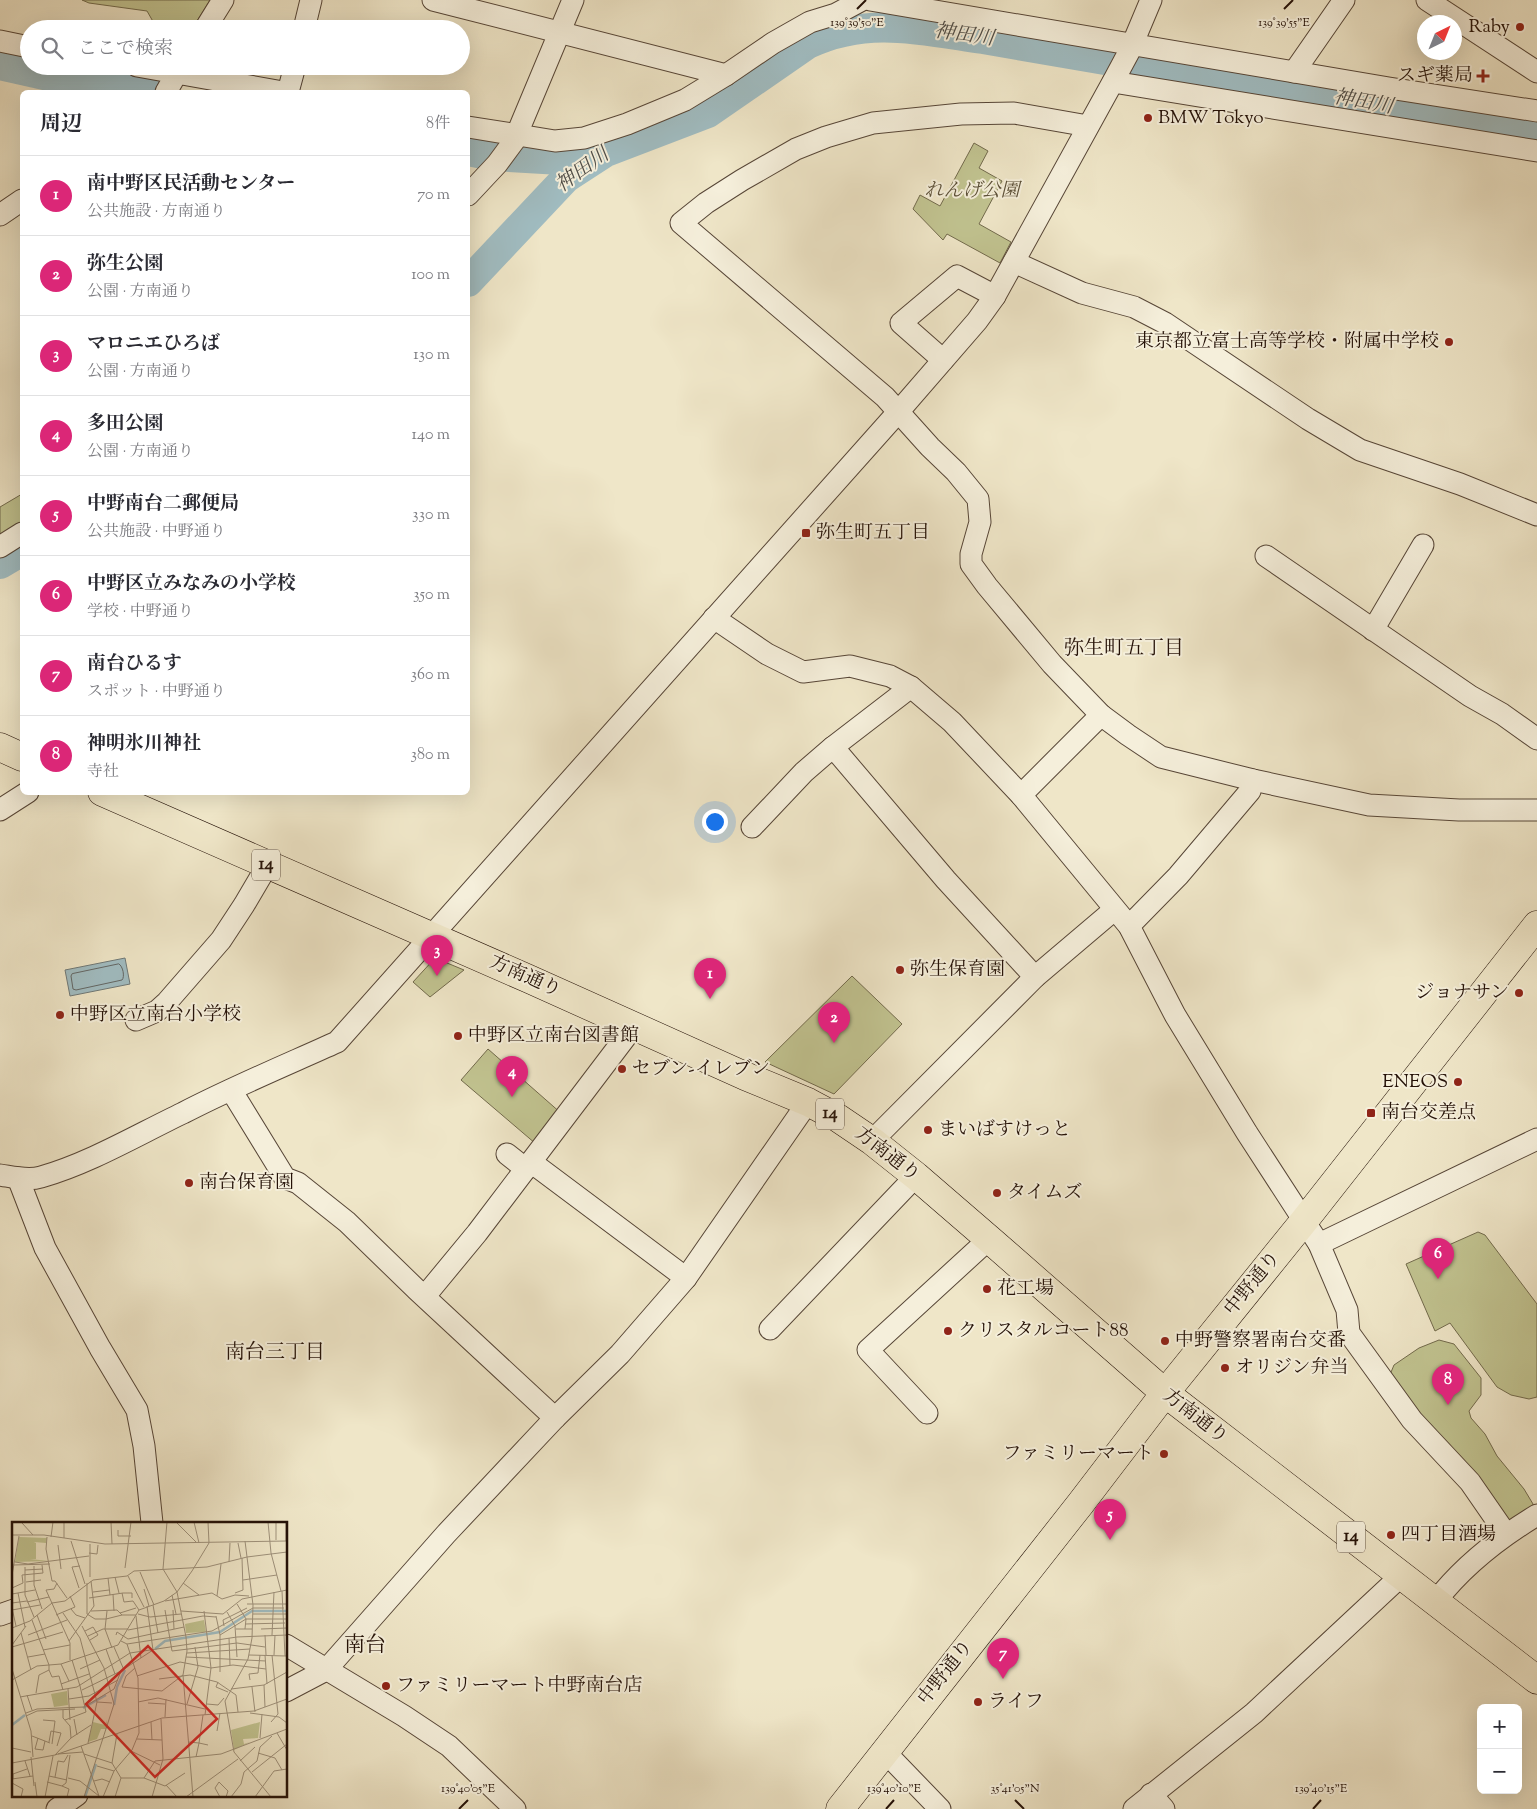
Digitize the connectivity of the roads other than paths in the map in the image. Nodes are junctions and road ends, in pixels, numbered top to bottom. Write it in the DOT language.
graph roads {
  1 [pos="223,0"];
  2 [pos="311,0"];
  3 [pos="433,0"];
  4 [pos="573,0"];
  5 [pos="862,0"];
  6 [pos="870,0"];
  7 [pos="1151,0"];
  8 [pos="1344,0"];
  9 [pos="1427,0"];
  10 [pos="920,4"];
  11 [pos="211,20"];
  12 [pos="306,20"];
  13 [pos="560,32"];
  14 [pos="0,41"];
  15 [pos="20,45"];
  16 [pos="1131,47"];
  17 [pos="1294,72"];
  18 [pos="1537,72"];
  19 [pos="293,75"];
  20 [pos="726,75"];
  21 [pos="174,78"];
  22 [pos="1114,80"];
  23 [pos="267,90"];
  24 [pos="289,90"];
  25 [pos="1537,111"];
  26 [pos="470,126"];
  27 [pos="1088,126"];
  28 [pos="516,138"];
  29 [pos="1537,151"];
  30 [pos="470,193"];
  31 [pos="20,201"];
  32 [pos="0,216"];
  33 [pos="1014,262"];
  34 [pos="995,296"];
  35 [pos="942,360"];
  36 [pos="899,411"];
  37 [pos="1537,514"];
  38 [pos="20,534"];
  39 [pos="1423,545"];
  40 [pos="0,546"];
  41 [pos="1266,556"];
  42 [pos="714,618"];
  43 [pos="1373,630"];
  44 [pos="911,687"];
  45 [pos="1101,715"];
  46 [pos="1537,739"];
  47 [pos="0,747"];
  48 [pos="833,747"];
  49 [pos="20,756"];
  50 [pos="1253,780"];
  51 [pos="23,795"];
  52 [pos="109,795"];
  53 [pos="1021,795"];
  54 [pos="0,810"];
  55 [pos="1537,810"];
  56 [pos="752,827"];
  57 [pos="267,866"];
  58 [pos="1114,910"];
  59 [pos="1537,925"];
  60 [pos="1129,926"];
  61 [pos="432,937"];
  62 [pos="1035,977"];
  63 [pos="136,1020"];
  64 [pos="634,1026"];
  65 [pos="231,1090"];
  66 [pos="808,1102"];
  67 [pos="1537,1139"];
  68 [pos="872,1141"];
  69 [pos="507,1154"];
  70 [pos="528,1165"];
  71 [pos="916,1176"];
  72 [pos="9,1177"];
  73 [pos="1304,1221"];
  74 [pos="989,1239"];
  75 [pos="1322,1250"];
  76 [pos="686,1278"];
  77 [pos="424,1296"];
  78 [pos="770,1329"];
  79 [pos="1165,1393"];
  80 [pos="927,1413"];
  81 [pos="555,1418"];
  82 [pos="1537,1515"];
  83 [pos="152,1522"];
  84 [pos="1506,1534"];
  85 [pos="1402,1576"];
  86 [pos="1436,1601"];
  87 [pos="12,1611"];
  88 [pos="0,1615"];
  89 [pos="288,1647"];
  90 [pos="326,1670"];
  91 [pos="1537,1680"];
  92 [pos="288,1690"];
  93 [pos="885,1752"];
  94 [pos="76,1796"];
  95 [pos="1157,1802"];
  96 [pos="57,1809"];
  97 [pos="515,1809"];
  98 [pos="840,1809"];
  99 [pos="940,1809"];
  100 [pos="1134,1809"];
  1 -- 11 [label="street"];
  2 -- 12 [label="street"];
  3 -- 13 [label="street"];
  4 -- 13 [label="street"];
  5 -- 20 [label="street"];
  6 -- 10 [label="street"];
  7 -- 16 [label="street"];
  8 -- 17 [label="street"];
  9 -- 18 [label="street"];
  10 -- 16 [label="street"];
  13 -- 20 [label="street"];
  13 -- 28 [label="street"];
  14 -- 15 [label="street"];
  16 -- 17 [label="street"];
  16 -- 22 [label="street"];
  17 -- 25 [label="street"];
  19 -- 24 [label="street"];
  20 -- 28 [label="street"];
  21 -- 23 [label="street"];
  22 -- 27 [label="street"];
  22 -- 29 [label="street"];
  26 -- 28 [label="street"];
  27 -- 33 [label="street"];
  27 -- 36 [label="street"];
  28 -- 30 [label="street"];
  31 -- 32 [label="street"];
  33 -- 34 [label="street"];
  33 -- 37 [label="street"];
  34 -- 35 [label="street"];
  34 -- 35 [label="street"];
  35 -- 36 [label="street"];
  36 -- 42 [label="street"];
  36 -- 45 [label="street"];
  38 -- 40 [label="street"];
  39 -- 43 [label="street"];
  41 -- 43 [label="street"];
  42 -- 44 [label="street"];
  42 -- 61 [label="street"];
  43 -- 46 [label="street"];
  44 -- 48 [label="street"];
  44 -- 53 [label="street"];
  45 -- 50 [label="street"];
  45 -- 53 [label="street"];
  47 -- 49 [label="main road"];
  48 -- 56 [label="street"];
  48 -- 62 [label="street"];
  50 -- 55 [label="street"];
  50 -- 60 [label="street"];
  51 -- 54 [label="street"];
  52 -- 57 [label="main road, 方南通り / 14"];
  53 -- 58 [label="street"];
  57 -- 61 [label="main road, 方南通り / 14"];
  57 -- 63 [label="street"];
  58 -- 60 [label="street"];
  58 -- 62 [label="street"];
  59 -- 73 [label="main road, 中野通り"];
  60 -- 73 [label="street"];
  61 -- 64 [label="main road, 方南通り / 14"];
  61 -- 65 [label="street"];
  62 -- 68 [label="street"];
  64 -- 66 [label="main road, 方南通り / 14"];
  64 -- 70 [label="street"];
  65 -- 72 [label="street"];
  65 -- 77 [label="street"];
  66 -- 68 [label="main road, 方南通り / 14"];
  66 -- 76 [label="street"];
  67 -- 75 [label="street"];
  68 -- 71 [label="main road, 方南通り / 14"];
  69 -- 70 [label="street"];
  70 -- 76 [label="street"];
  70 -- 77 [label="street"];
  71 -- 74 [label="main road, 方南通り / 14"];
  71 -- 78 [label="street"];
  72 -- 83 [label="street"];
  73 -- 75 [label="street"];
  73 -- 79 [label="main road, 中野通り"];
  74 -- 79 [label="main road, 方南通り / 14"];
  74 -- 80 [label="street"];
  75 -- 84 [label="street"];
  76 -- 81 [label="street"];
  77 -- 81 [label="street"];
  79 -- 85 [label="main road, 方南通り / 14"];
  79 -- 93 [label="main road, 中野通り"];
  81 -- 90 [label="street"];
  82 -- 84 [label="street"];
  84 -- 86 [label="street"];
  85 -- 86 [label="main road, 方南通り / 14"];
  85 -- 95 [label="street"];
  86 -- 91 [label="main road, 方南通り / 14"];
  87 -- 88 [label="street"];
  89 -- 90 [label="street"];
  90 -- 92 [label="street"];
  90 -- 97 [label="street"];
  93 -- 98 [label="main road, 中野通り"];
  93 -- 99 [label="street"];
  94 -- 96 [label="street"];
  95 -- 100 [label="street"];
}
